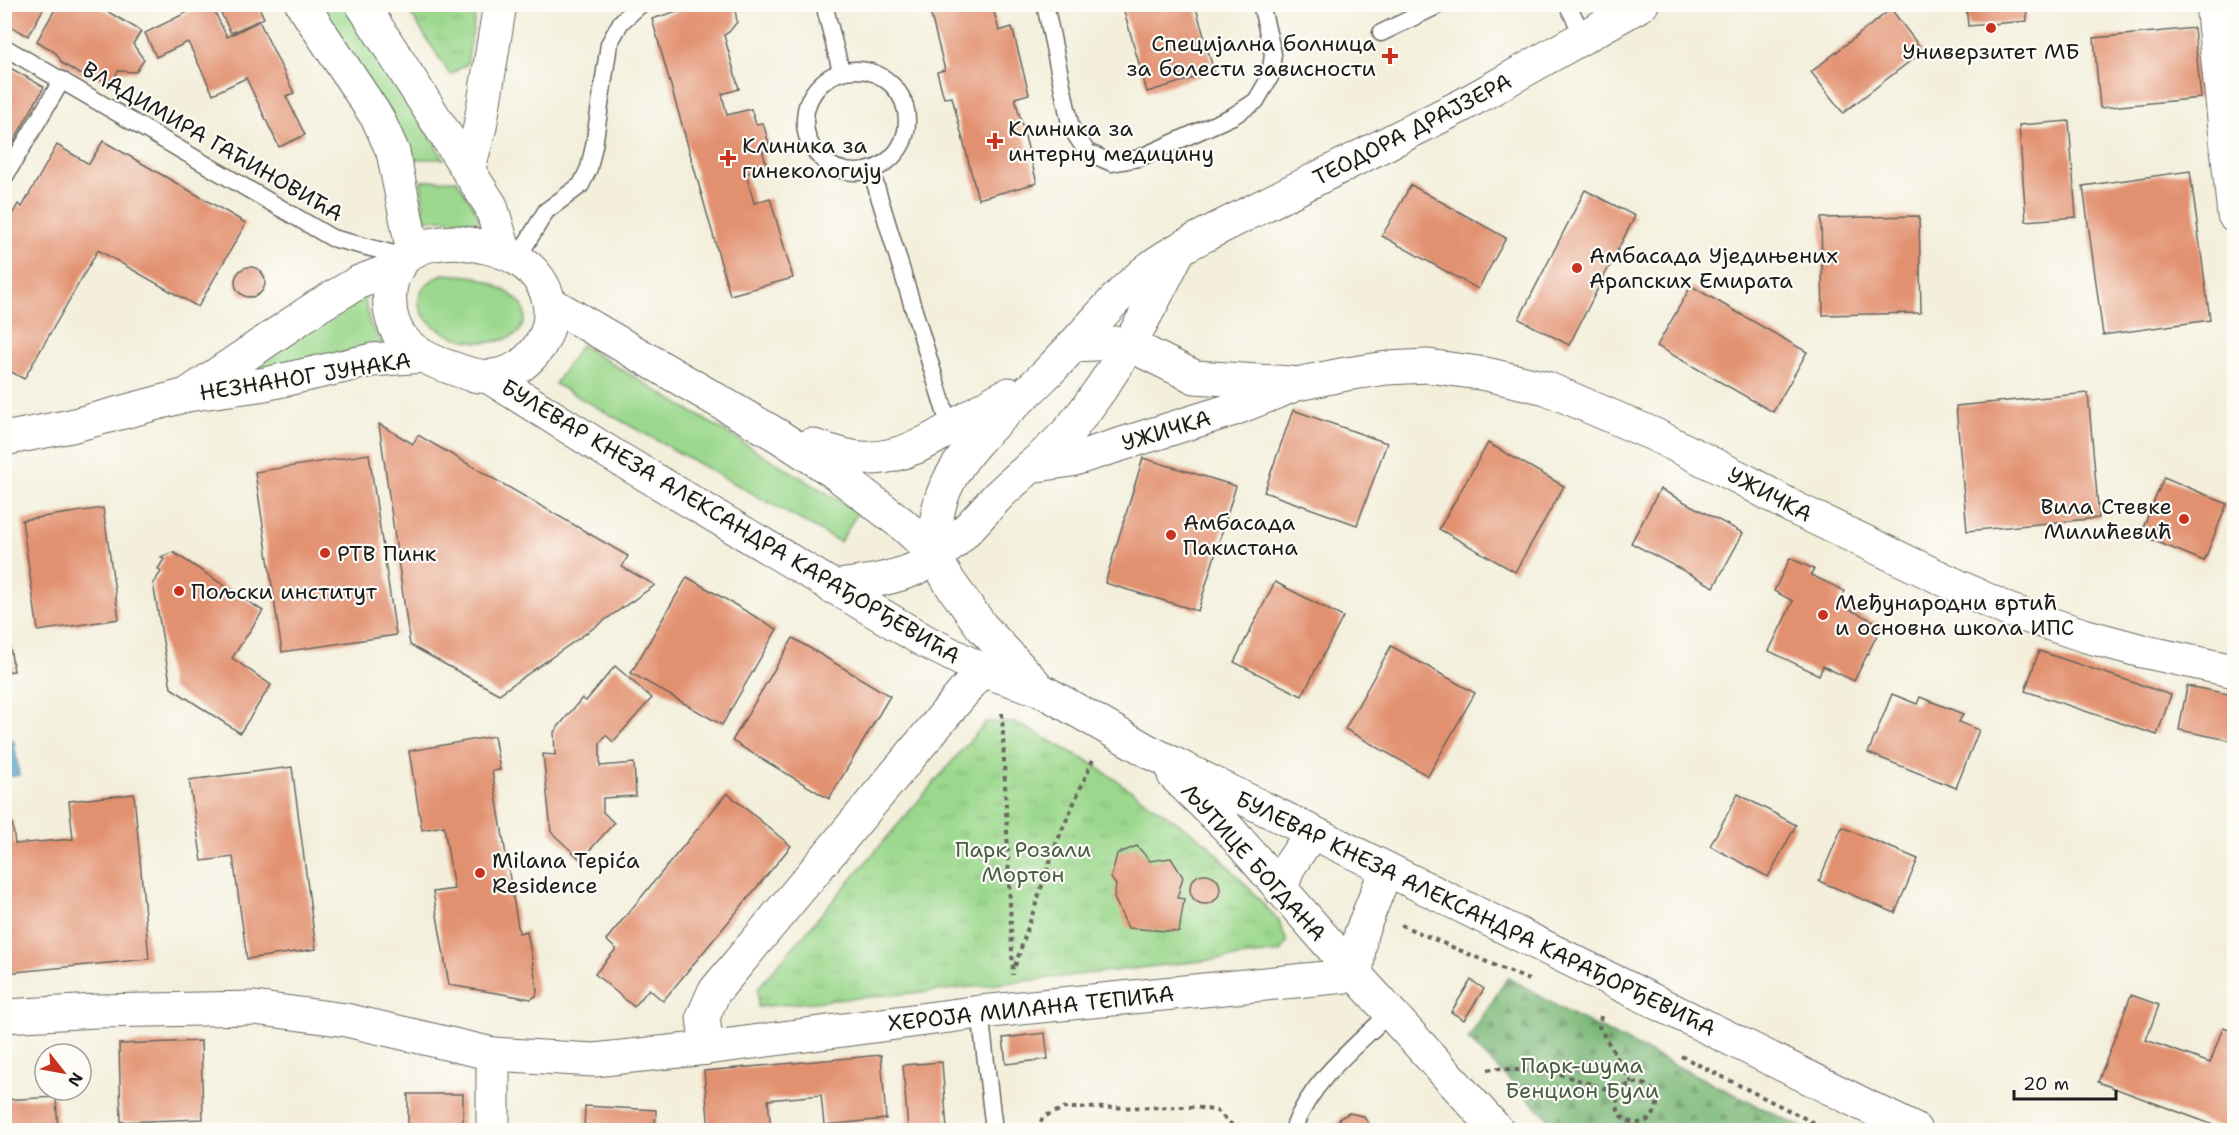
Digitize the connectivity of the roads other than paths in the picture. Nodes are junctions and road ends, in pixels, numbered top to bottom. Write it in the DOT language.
graph roads {
  1 [pos="302,4"];
  2 [pos="362,4"];
  3 [pos="500,4"];
  4 [pos="641,4"];
  5 [pos="824,4"];
  6 [pos="1045,4"];
  7 [pos="1260,4"];
  8 [pos="1441,4"];
  9 [pos="1567,4"];
  10 [pos="1642,4"];
  11 [pos="2212,4"];
  12 [pos="1381,33"];
  13 [pos="1584,37"];
  14 [pos="4,47"];
  15 [pos="841,71"];
  16 [pos="62,80"];
  17 [pos="871,170"];
  18 [pos="468,171"];
  19 [pos="4,178"];
  20 [pos="2235,215"];
  21 [pos="1179,249"];
  22 [pos="511,256"];
  23 [pos="406,259"];
  24 [pos="550,303"];
  25 [pos="1074,345"];
  26 [pos="1127,346"];
  27 [pos="423,356"];
  28 [pos="489,377"];
  29 [pos="1297,384"];
  30 [pos="1028,390"];
  31 [pos="187,395"];
  32 [pos="950,428"];
  33 [pos="777,435"];
  34 [pos="4,439"];
  35 [pos="1031,466"];
  36 [pos="936,557"];
  37 [pos="832,587"];
  38 [pos="982,670"];
  39 [pos="2235,670"];
  40 [pos="1041,690"];
  41 [pos="1149,751"];
  42 [pos="1312,832"];
  43 [pos="1386,870"];
  44 [pos="1281,890"];
  45 [pos="1356,975"];
  46 [pos="980,1012"];
  47 [pos="1390,1013"];
  48 [pos="4,1016"];
  49 [pos="707,1048"];
  50 [pos="493,1054"];
  51 [pos="493,1131"];
  52 [pos="994,1131"];
  53 [pos="1293,1131"];
  54 [pos="1497,1131"];
  55 [pos="1915,1131"];
  1 -- 23 [label="main road"];
  2 -- 18 [label="main road"];
  3 -- 18 [label="main road"];
  4 -- 22 [label="lane"];
  5 -- 15 [label="lane"];
  6 -- 7 [label="lane"];
  8 -- 12 [label="lane"];
  9 -- 13 [label="lane"];
  10 -- 13 [label="main road, ТЕОДОРА ДРАЈЗЕРА"];
  11 -- 20 [label="main road"];
  13 -- 21 [label="main road, ТЕОДОРА ДРАЈЗЕРА"];
  14 -- 16 [label="lane, ВЛАДИМИРА ГАЋИНОВИЋА"];
  15 -- 17 [label="lane"];
  15 -- 17 [label="lane"];
  16 -- 19 [label="lane"];
  16 -- 23 [label="lane, ВЛАДИМИРА ГАЋИНОВИЋА"];
  17 -- 32 [label="lane"];
  18 -- 22 [label="main road"];
  21 -- 25 [label="main road, ТЕОДОРА ДРАЈЗЕРА"];
  21 -- 26 [label="main road"];
  22 -- 23 [label="main road"];
  22 -- 24 [label="main road"];
  23 -- 27 [label="main road"];
  23 -- 31 [label="main road, НЕЗНАНОГ ЈУНАКА"];
  24 -- 28 [label="main road"];
  24 -- 33 [label="main road, БУЛЕВАР КНЕЗА АЛЕКСАНДРА КАРАЂОРЂЕВИЋА"];
  25 -- 26 [label="main road, УЖИЧКА"];
  25 -- 30 [label="main road, ТЕОДОРА ДРАЈЗЕРА"];
  26 -- 29 [label="main road, УЖИЧКА"];
  26 -- 35 [label="main road"];
  27 -- 28 [label="main road"];
  27 -- 31 [label="main road, НЕЗНАНОГ ЈУНАКА"];
  28 -- 37 [label="main road, БУЛЕВАР КНЕЗА АЛЕКСАНДРА КАРАЂОРЂЕВИЋА"];
  29 -- 35 [label="main road, УЖИЧКА"];
  29 -- 39 [label="main road, УЖИЧКА"];
  30 -- 32 [label="main road"];
  30 -- 36 [label="main road, ТЕОДОРА ДРАЈЗЕРА"];
  31 -- 34 [label="main road, НЕЗНАНОГ ЈУНАКА"];
  32 -- 33 [label="main road"];
  33 -- 36 [label="main road, БУЛЕВАР КНЕЗА АЛЕКСАНДРА КАРАЂОРЂЕВИЋА"];
  35 -- 36 [label="main road"];
  36 -- 37 [label="main road"];
  36 -- 40 [label="main road, БУЛЕВАР КНЕЗА АЛЕКСАНДРА КАРАЂОРЂЕВИЋА"];
  37 -- 38 [label="main road, БУЛЕВАР КНЕЗА АЛЕКСАНДРА КАРАЂОРЂЕВИЋА"];
  38 -- 40 [label="main road, БУЛЕВАР КНЕЗА АЛЕКСАНДРА КАРАЂОРЂЕВИЋА"];
  38 -- 49 [label="main road"];
  40 -- 41 [label="main road, БУЛЕВАР КНЕЗА АЛЕКСАНДРА КАРАЂОРЂЕВИЋА"];
  41 -- 42 [label="main road, БУЛЕВАР КНЕЗА АЛЕКСАНДРА КАРАЂОРЂЕВИЋА"];
  41 -- 44 [label="main road, ЉУТИЦЕ БОГДАНА"];
  42 -- 43 [label="main road, БУЛЕВАР КНЕЗА АЛЕКСАНДРА КАРАЂОРЂЕВИЋА"];
  42 -- 44 [label="main road"];
  43 -- 45 [label="main road, ЉУТИЦЕ БОГДАНА"];
  43 -- 55 [label="main road, БУЛЕВАР КНЕЗА АЛЕКСАНДРА КАРАЂОРЂЕВИЋА"];
  44 -- 45 [label="main road, ЉУТИЦЕ БОГДАНА"];
  45 -- 46 [label="main road, ХЕРОЈА МИЛАНА ТЕПИЋА"];
  45 -- 47 [label="main road, ЉУТИЦЕ БОГДАНА"];
  46 -- 49 [label="main road, ХЕРОЈА МИЛАНА ТЕПИЋА"];
  46 -- 52 [label="lane"];
  47 -- 53 [label="lane"];
  47 -- 54 [label="main road, ЉУТИЦЕ БОГДАНА"];
  48 -- 50 [label="main road, ХЕРОЈА МИЛАНА ТЕПИЋА"];
  49 -- 50 [label="main road, ХЕРОЈА МИЛАНА ТЕПИЋА"];
  50 -- 51 [label="main road"];
}
